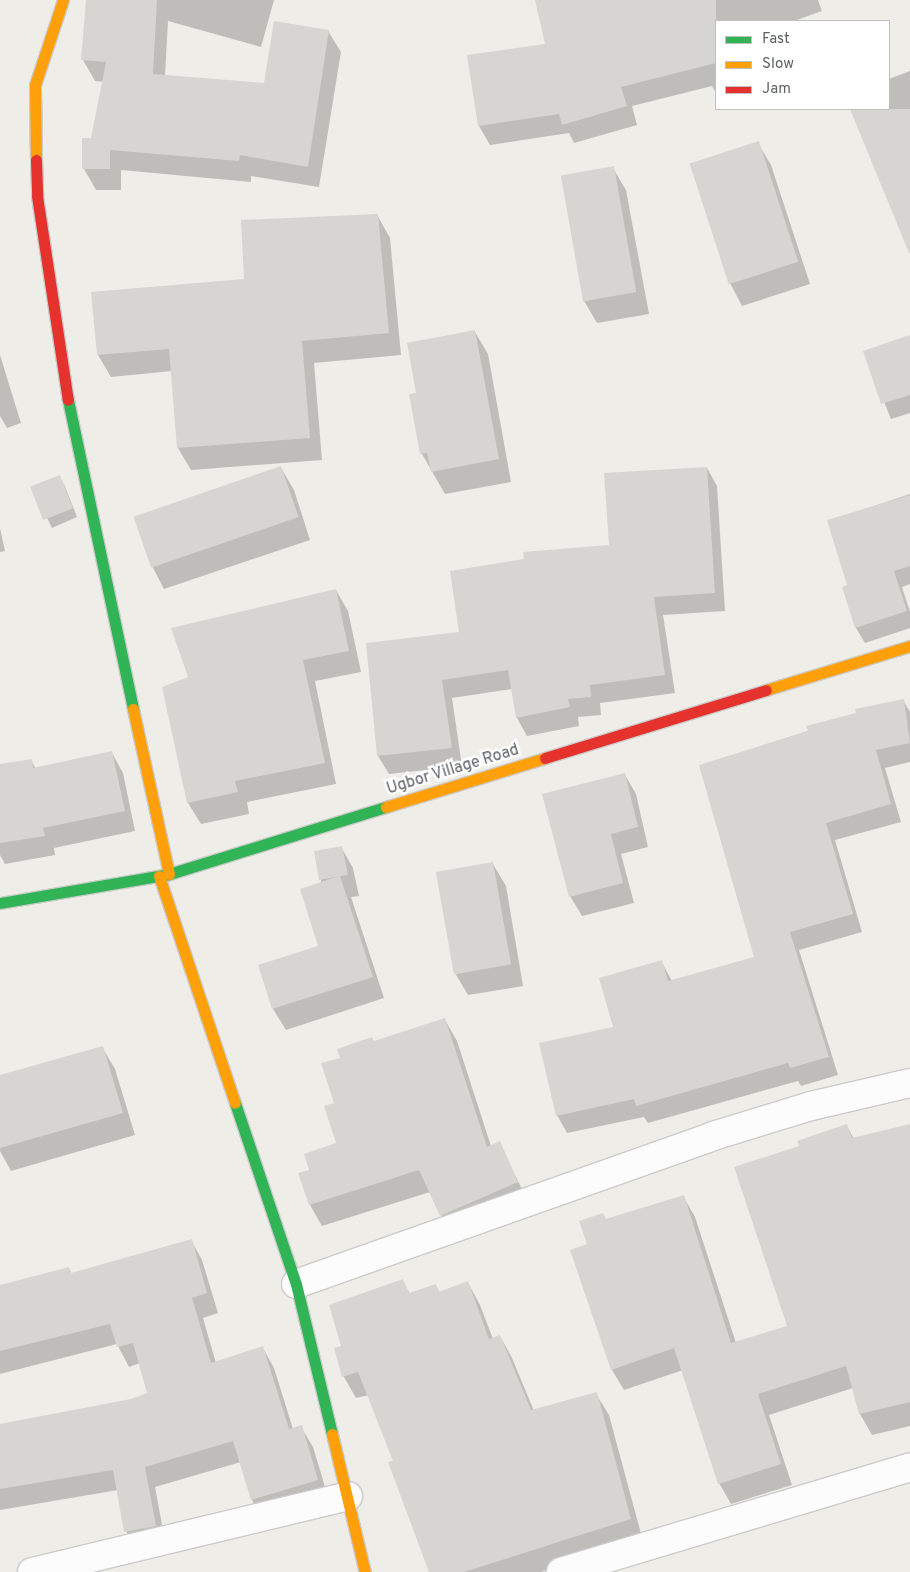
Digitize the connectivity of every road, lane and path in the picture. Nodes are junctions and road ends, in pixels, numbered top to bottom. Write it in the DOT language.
graph roads {
  1 [pos="63,0"];
  2 [pos="910,646"];
  3 [pos="164,875"];
  4 [pos="0,903"];
  5 [pos="910,1084"];
  6 [pos="296,1284"];
  7 [pos="910,1467"];
  8 [pos="348,1496"];
  9 [pos="32,1572"];
  10 [pos="364,1572"];
  11 [pos="563,1572"];
  1 -- 3 [label="street"];
  2 -- 3 [label="street, Ugbor Village Road"];
  3 -- 4 [label="street, Ugbor Village Road"];
  3 -- 6 [label="street"];
  5 -- 6 [label="street"];
  6 -- 8 [label="street"];
  7 -- 11 [label="street"];
  8 -- 9 [label="street"];
  8 -- 10 [label="street"];
}
